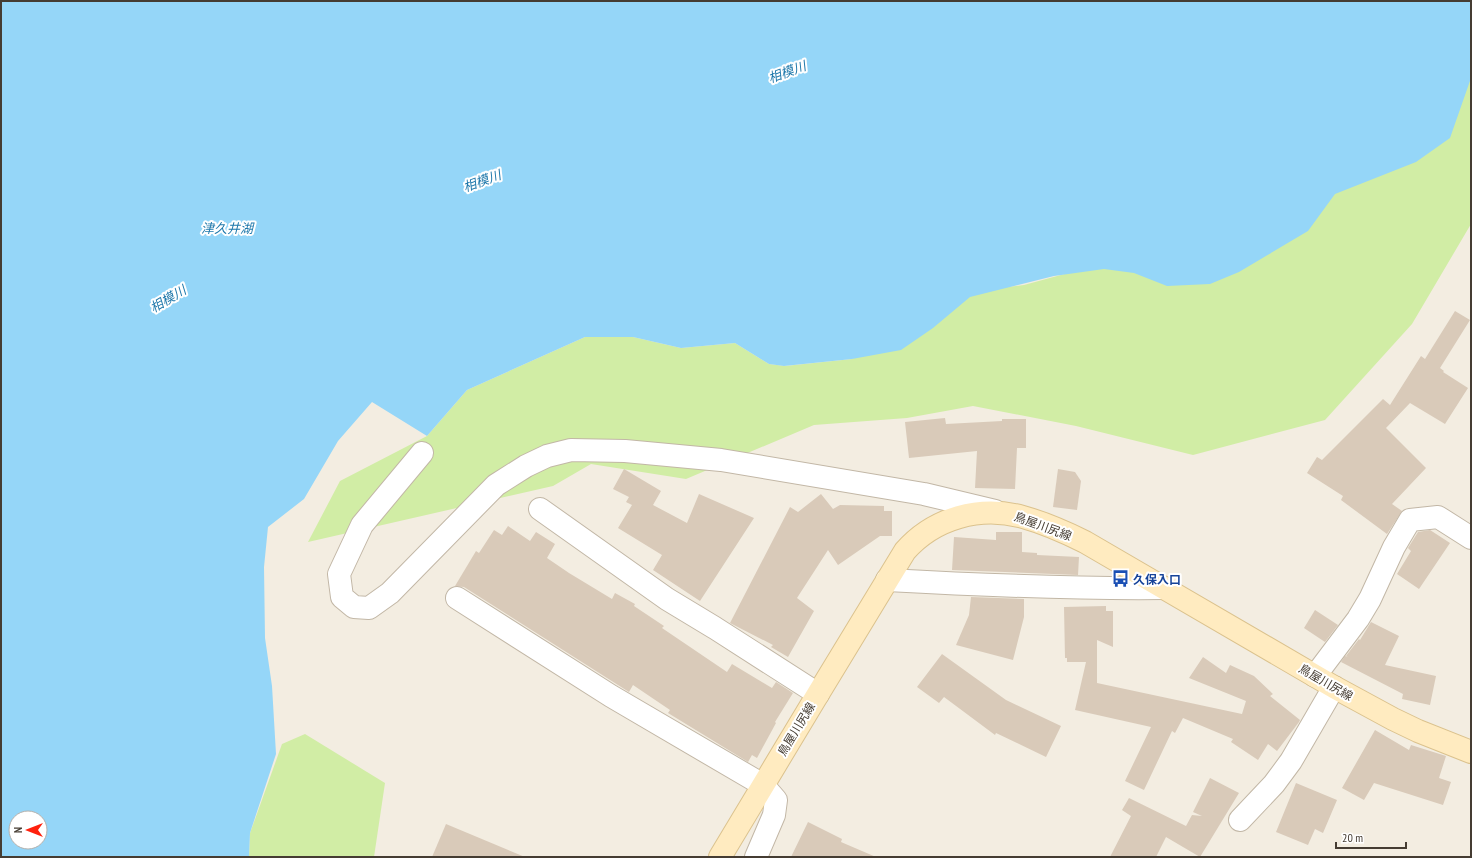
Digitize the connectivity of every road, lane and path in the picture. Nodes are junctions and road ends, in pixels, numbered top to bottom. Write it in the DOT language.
graph roads {
  1 [pos="422,453"];
  2 [pos="540,508"];
  3 [pos="1008,514"];
  4 [pos="1471,538"];
  5 [pos="887,580"];
  6 [pos="1164,588"];
  7 [pos="457,598"];
  8 [pos="1315,676"];
  9 [pos="1334,687"];
  10 [pos="818,694"];
  11 [pos="1471,752"];
  12 [pos="763,785"];
  13 [pos="1240,820"];
  14 [pos="720,857"];
  15 [pos="756,857"];
  1 -- 3 [label="street"];
  2 -- 10 [label="street"];
  3 -- 5 [label="main road, 鳥屋川尻線"];
  3 -- 6 [label="main road, 鳥屋川尻線"];
  4 -- 8 [label="street"];
  5 -- 6 [label="street"];
  5 -- 10 [label="main road, 鳥屋川尻線"];
  6 -- 8 [label="main road, 鳥屋川尻線"];
  7 -- 12 [label="street"];
  8 -- 9 [label="main road, 鳥屋川尻線"];
  9 -- 11 [label="main road, 鳥屋川尻線"];
  9 -- 13 [label="street"];
  10 -- 12 [label="main road, 鳥屋川尻線"];
  12 -- 14 [label="main road, 鳥屋川尻線"];
  12 -- 15 [label="street"];
}
